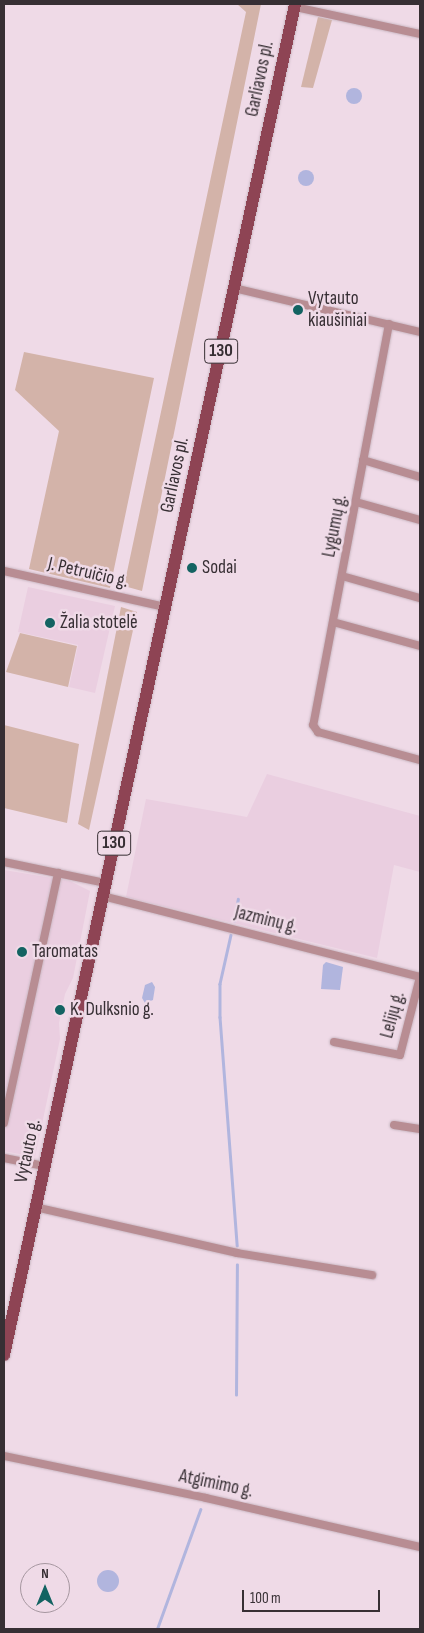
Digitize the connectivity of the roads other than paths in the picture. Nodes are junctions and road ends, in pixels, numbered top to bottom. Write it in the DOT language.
graph roads {
  1 [pos="295,5"];
  2 [pos="420,34"];
  3 [pos="234,288"];
  4 [pos="389,324"];
  5 [pos="420,332"];
  6 [pos="363,460"];
  7 [pos="420,477"];
  8 [pos="356,502"];
  9 [pos="420,520"];
  10 [pos="4,571"];
  11 [pos="342,576"];
  12 [pos="420,598"];
  13 [pos="166,608"];
  14 [pos="332,622"];
  15 [pos="420,646"];
  16 [pos="420,760"];
  17 [pos="4,862"];
  18 [pos="58,873"];
  19 [pos="104,889"];
  20 [pos="90,954"];
  21 [pos="420,977"];
  22 [pos="334,1042"];
  23 [pos="4,1123"];
  24 [pos="394,1125"];
  25 [pos="420,1129"];
  26 [pos="4,1158"];
  27 [pos="44,1166"];
  28 [pos="35,1207"];
  29 [pos="372,1275"];
  30 [pos="4,1355"];
  31 [pos="4,1456"];
  32 [pos="420,1547"];
  1 -- 2 [label="street"];
  1 -- 3 [label="main road, Garliavos pl. / 130"];
  3 -- 4 [label="street"];
  3 -- 13 [label="main road, Garliavos pl. / 130"];
  4 -- 5 [label="street"];
  4 -- 6 [label="street, Lygumų g."];
  6 -- 7 [label="street"];
  6 -- 8 [label="street, Lygumų g."];
  8 -- 9 [label="street"];
  8 -- 11 [label="street, Lygumų g."];
  10 -- 13 [label="street, J. Petruičio g."];
  11 -- 12 [label="street"];
  11 -- 14 [label="street, Lygumų g."];
  13 -- 19 [label="main road, Garliavos pl. / 130"];
  14 -- 15 [label="street"];
  14 -- 16 [label="street, Lygumų g."];
  17 -- 18 [label="street, Jazminų g."];
  18 -- 19 [label="street, Jazminų g."];
  18 -- 23 [label="street"];
  19 -- 20 [label="main road, Garliavos pl. / 130"];
  19 -- 21 [label="street, Jazminų g."];
  20 -- 27 [label="main road, Vytauto g. / 130"];
  21 -- 22 [label="street, Lelijų g."];
  24 -- 25 [label="street"];
  26 -- 27 [label="street"];
  27 -- 28 [label="main road, Vytauto g. / 130"];
  28 -- 29 [label="street"];
  28 -- 30 [label="main road, Vytauto g. / 130"];
  31 -- 32 [label="street, Atgimimo g."];
}
